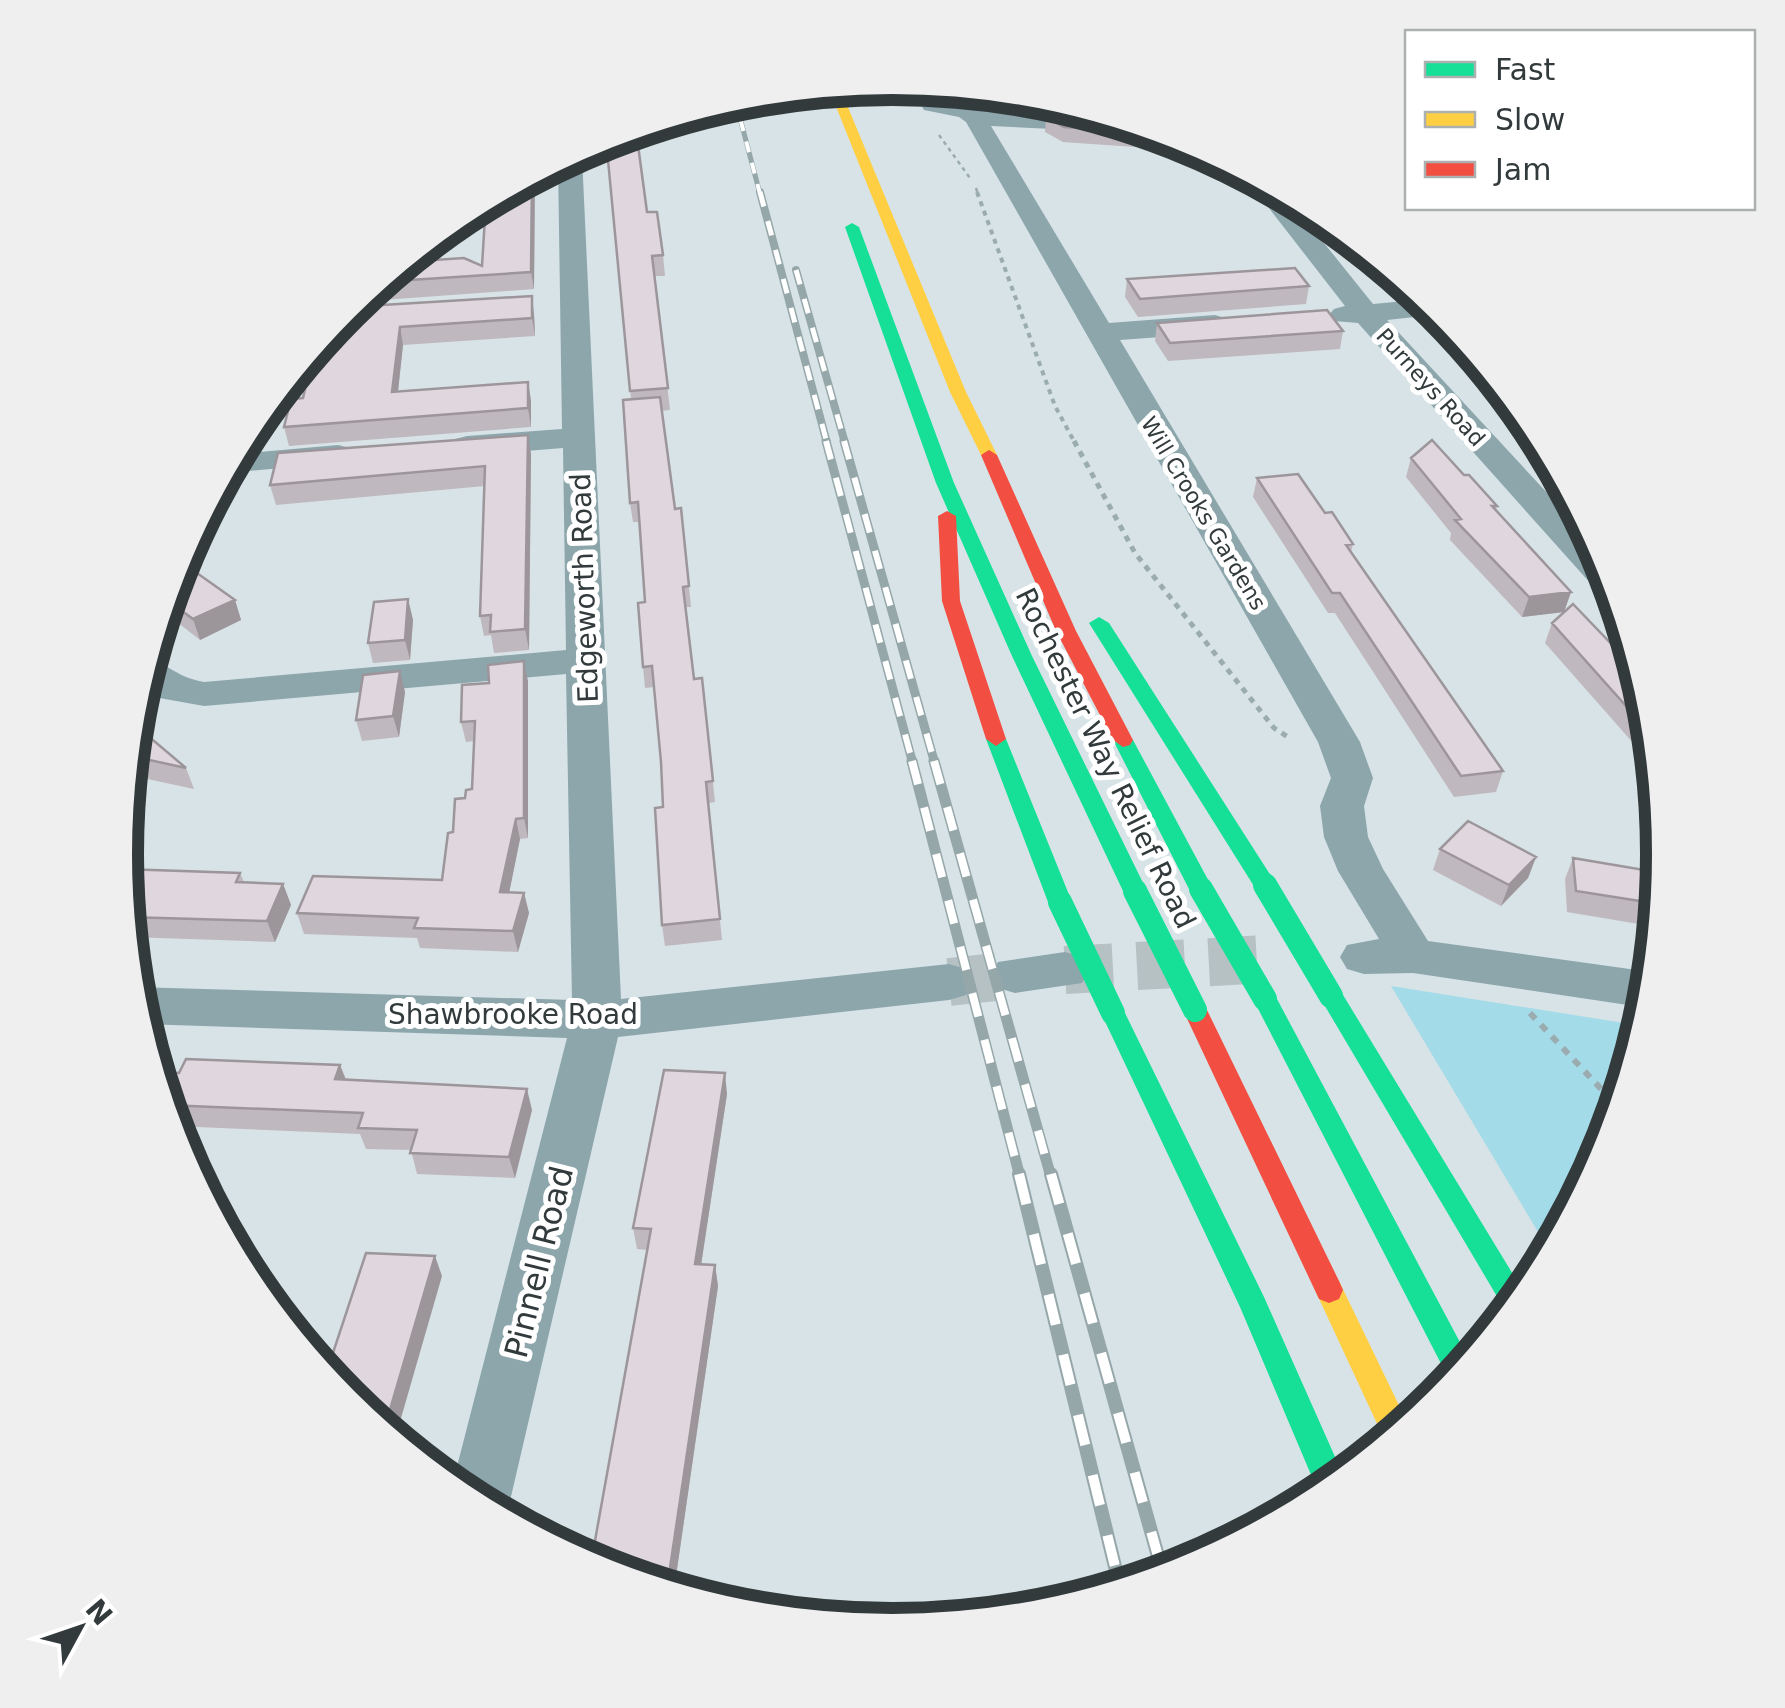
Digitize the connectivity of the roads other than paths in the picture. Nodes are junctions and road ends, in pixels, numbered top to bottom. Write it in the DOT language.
graph roads {
  1 [pos="840,102"];
  2 [pos="933,104"];
  3 [pos="975,118"];
  4 [pos="1076,123"];
  5 [pos="565,175"];
  6 [pos="1283,209"];
  7 [pos="847,212"];
  8 [pos="574,300"];
  9 [pos="537,302"];
  10 [pos="1413,309"];
  11 [pos="1365,313"];
  12 [pos="1308,318"];
  13 [pos="1250,322"];
  14 [pos="1098,333"];
  15 [pos="579,437"];
  16 [pos="443,448"];
  17 [pos="366,453"];
  18 [pos="249,462"];
  19 [pos="945,482"];
  20 [pos="1008,493"];
  21 [pos="1558,502"];
  22 [pos="1536,504"];
  23 [pos="1584,555"];
  24 [pos="1066,575"];
  25 [pos="1088,608"];
  26 [pos="587,660"];
  27 [pos="159,681"];
  28 [pos="1364,956"];
  29 [pos="1413,956"];
  30 [pos="1065,970"];
  31 [pos="1015,975"];
  32 [pos="949,982"];
  33 [pos="1634,988"];
  34 [pos="154,1006"];
  35 [pos="597,1020"];
  36 [pos="1507,1290"];
  37 [pos="1452,1358"];
  38 [pos="1391,1420"];
  39 [pos="1325,1471"];
  40 [pos="484,1487"];
  1 -- 20 [label="highway, Rochester Way Relief Road"];
  2 -- 3 [label="street"];
  3 -- 4 [label="street"];
  3 -- 14 [label="street, Will Crooks Gardens"];
  5 -- 8 [label="street, Edgeworth Road"];
  6 -- 11 [label="street, Purneys Road"];
  7 -- 19 [label="highway, Rochester Way Relief Road"];
  8 -- 9 [label="street"];
  8 -- 15 [label="street, Edgeworth Road"];
  10 -- 11 [label="street"];
  11 -- 12 [label="street"];
  11 -- 22 [label="street, Purneys Road"];
  13 -- 14 [label="street"];
  14 -- 29 [label="street, Will Crooks Gardens"];
  15 -- 16 [label="street"];
  15 -- 26 [label="street, Edgeworth Road"];
  17 -- 18 [label="street"];
  19 -- 38 [label="highway, Rochester Way Relief Road, bridge"];
  19 -- 39 [label="highway, bridge"];
  20 -- 24 [label="highway"];
  20 -- 37 [label="highway, Rochester Way Relief Road, bridge"];
  21 -- 22 [label="street"];
  22 -- 23 [label="street, Purneys Road"];
  25 -- 36 [label="highway, bridge"];
  26 -- 27 [label="street"];
  26 -- 35 [label="street, Edgeworth Road"];
  28 -- 29 [label="street"];
  29 -- 33 [label="street"];
  30 -- 31 [label="street"];
  32 -- 35 [label="street, Shawbrooke Road"];
  34 -- 35 [label="street, Shawbrooke Road"];
  35 -- 40 [label="street, Pinnell Road"];
}
